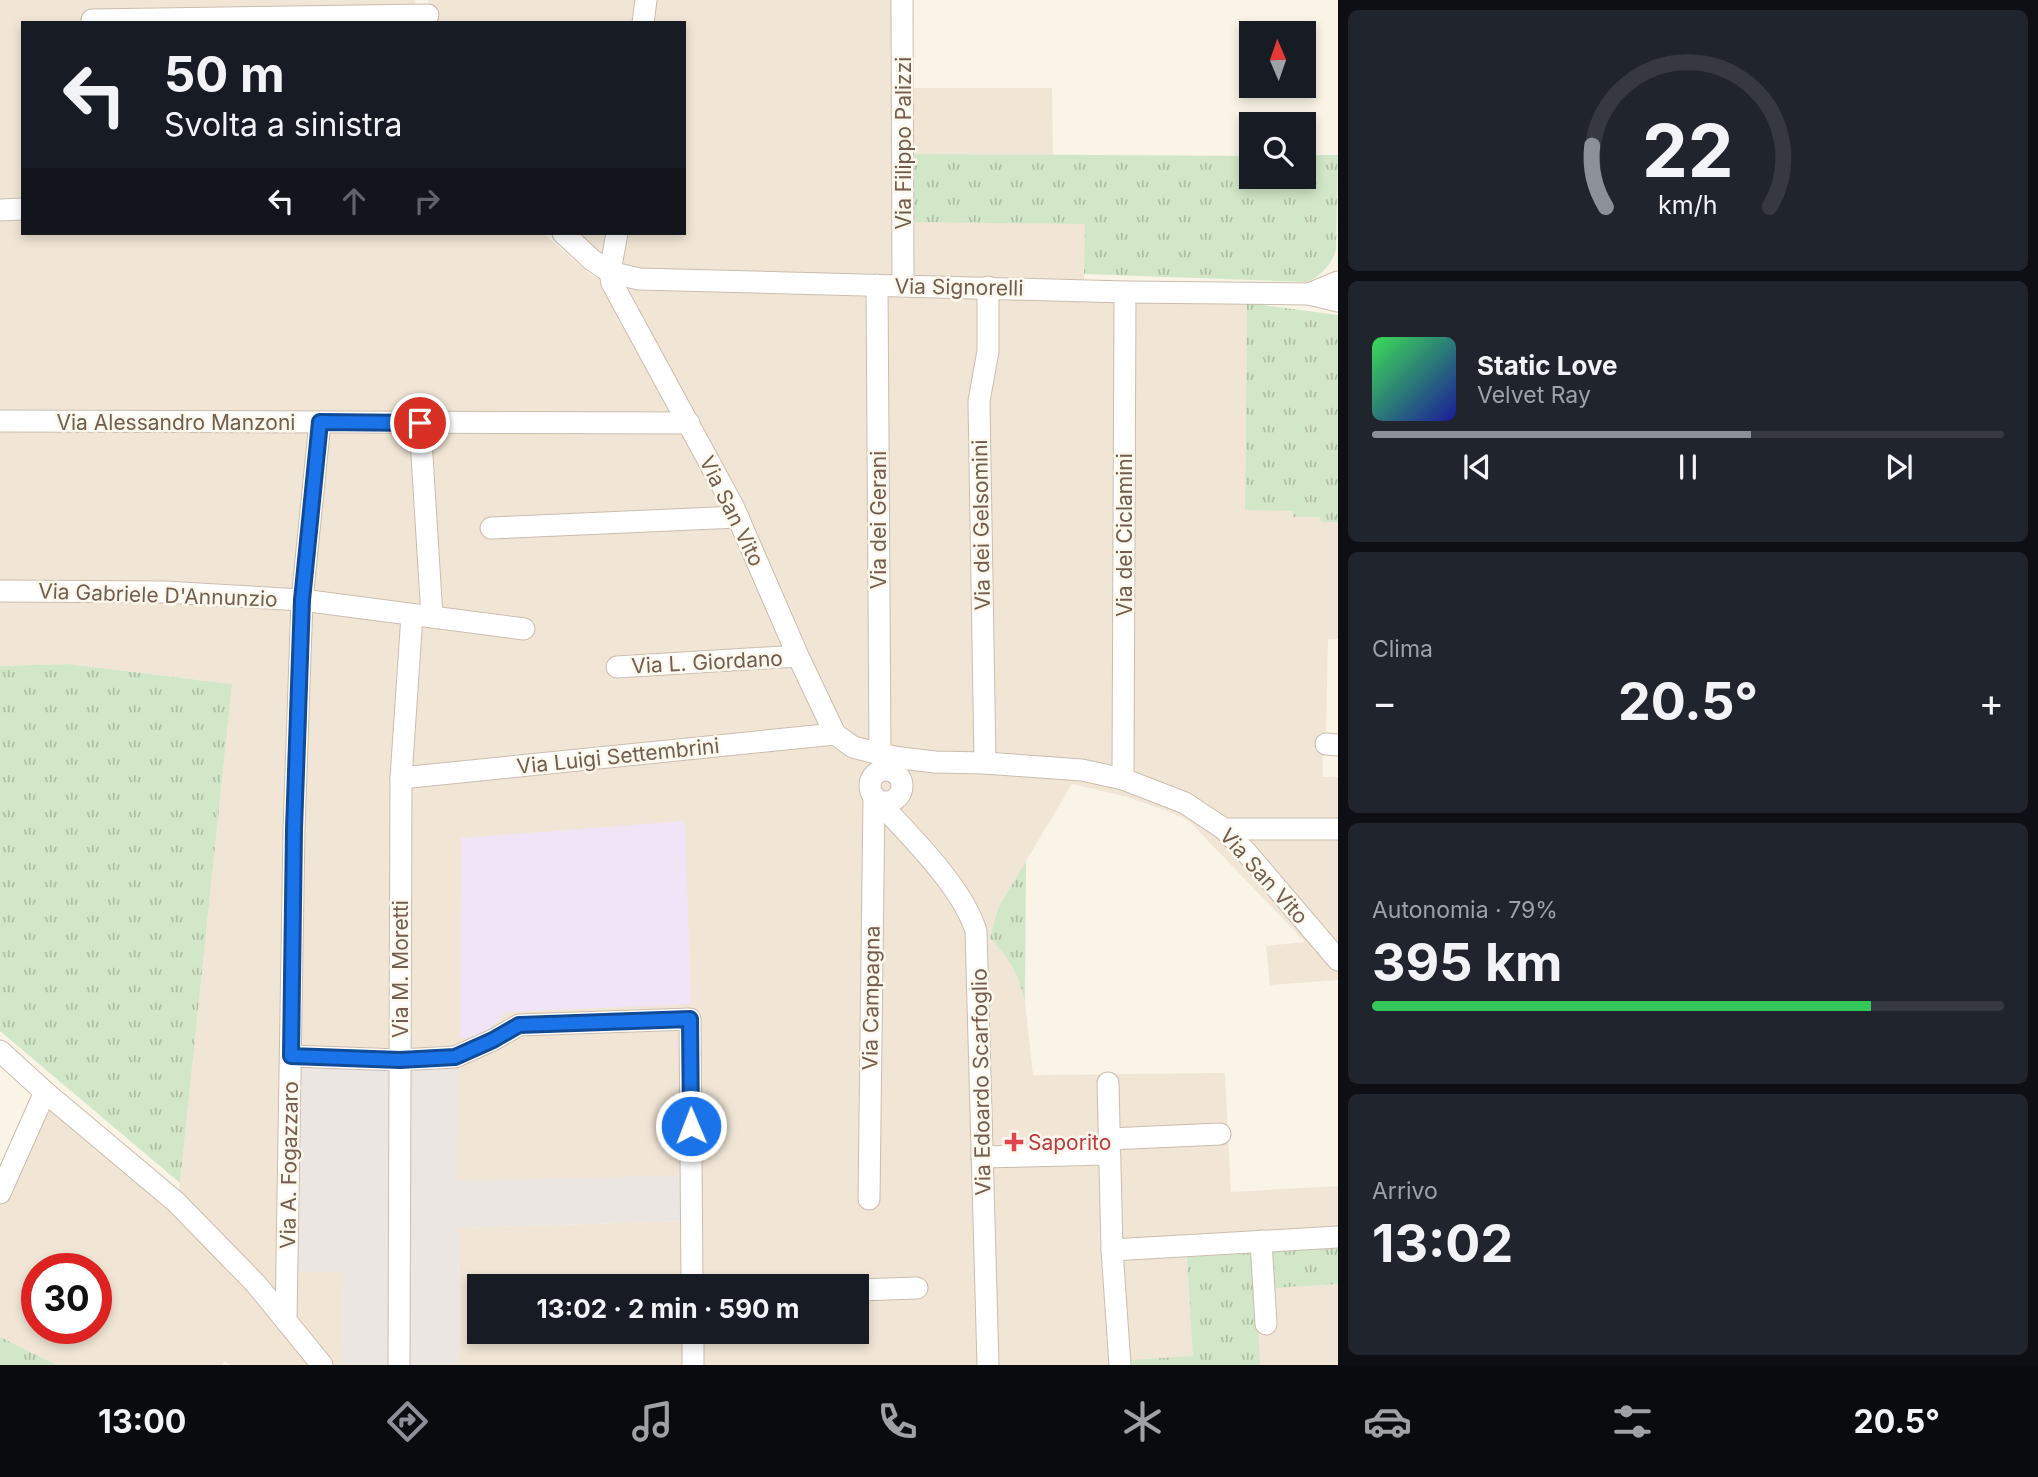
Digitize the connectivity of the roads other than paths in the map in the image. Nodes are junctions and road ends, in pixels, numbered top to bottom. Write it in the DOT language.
graph roads {
  1 [pos="646,0"];
  2 [pos="902,0"];
  3 [pos="427,12"];
  4 [pos="92,20"];
  5 [pos="643,21"];
  6 [pos="0,209"];
  7 [pos="21,209"];
  8 [pos="565,235"];
  9 [pos="617,235"];
  10 [pos="610,272"];
  11 [pos="1338,282"];
  12 [pos="877,285"];
  13 [pos="902,285"];
  14 [pos="988,288"];
  15 [pos="1125,292"];
  16 [pos="1309,294"];
  17 [pos="1338,301"];
  18 [pos="0,421"];
  19 [pos="320,422"];
  20 [pos="420,423"];
  21 [pos="689,423"];
  22 [pos="738,517"];
  23 [pos="491,528"];
  24 [pos="0,591"];
  25 [pos="302,600"];
  26 [pos="422,616"];
  27 [pos="524,629"];
  28 [pos="798,656"];
  29 [pos="617,667"];
  30 [pos="835,734"];
  31 [pos="853,747"];
  32 [pos="985,763"];
  33 [pos="401,778"];
  34 [pos="887,778"];
  35 [pos="1123,779"];
  36 [pos="1224,829"];
  37 [pos="1338,829"];
  38 [pos="1338,960"];
  39 [pos="0,1051"];
  40 [pos="291,1056"];
  41 [pos="400,1060"];
  42 [pos="1108,1083"];
  43 [pos="45,1092"];
  44 [pos="1220,1134"];
  45 [pos="1109,1146"];
  46 [pos="982,1157"];
  47 [pos="0,1193"];
  48 [pos="869,1199"];
  49 [pos="1338,1237"];
  50 [pos="1261,1241"];
  51 [pos="1112,1250"];
  52 [pos="692,1274"];
  53 [pos="917,1288"];
  54 [pos="869,1290"];
  55 [pos="286,1320"];
  56 [pos="1266,1324"];
  57 [pos="693,1344"];
  58 [pos="322,1365"];
  59 [pos="399,1365"];
  60 [pos="693,1365"];
  61 [pos="988,1365"];
  62 [pos="1120,1365"];
  1 -- 5 [label="street"];
  2 -- 13 [label="street, Via Filippo Palizzi"];
  3 -- 4 [label="street"];
  6 -- 7 [label="street"];
  8 -- 10 [label="street"];
  9 -- 10 [label="street"];
  10 -- 12 [label="street, Via Signorelli"];
  10 -- 21 [label="street, Via San Vito"];
  11 -- 16 [label="street, Via Signorelli"];
  12 -- 13 [label="street, Via Signorelli"];
  12 -- 34 [label="street, Via dei Gerani"];
  13 -- 14 [label="street, Via Signorelli"];
  14 -- 15 [label="street, Via Signorelli"];
  14 -- 32 [label="street, Via dei Gelsomini"];
  15 -- 16 [label="street, Via Signorelli"];
  15 -- 35 [label="street, Via dei Ciclamini"];
  16 -- 17 [label="street, Via Signorelli"];
  18 -- 19 [label="street, Via Alessandro Manzoni"];
  19 -- 20 [label="street, Via Alessandro Manzoni"];
  19 -- 25 [label="street, Via A. Fogazzaro"];
  20 -- 21 [label="street, Via Alessandro Manzoni"];
  20 -- 26 [label="street, Via M. Moretti"];
  21 -- 22 [label="street, Via San Vito"];
  22 -- 23 [label="street"];
  22 -- 28 [label="street, Via San Vito"];
  24 -- 25 [label="street, Via Gabriele D'Annunzio"];
  25 -- 26 [label="street, Via Gabriele D'Annunzio"];
  25 -- 40 [label="street, Via A. Fogazzaro"];
  26 -- 27 [label="street, Via Gabriele D'Annunzio"];
  26 -- 33 [label="street, Via M. Moretti"];
  28 -- 29 [label="street, Via L. Giordano"];
  28 -- 30 [label="street, Via San Vito"];
  30 -- 31 [label="street, Via San Vito"];
  30 -- 33 [label="street, Via Luigi Settembrini"];
  31 -- 34 [label="street, Via San Vito"];
  31 -- 34 [label="street, Via San Vito"];
  32 -- 34 [label="street, Via San Vito"];
  32 -- 35 [label="street, Via San Vito"];
  33 -- 41 [label="street, Via M. Moretti"];
  34 -- 46 [label="street, Via Edoardo Scarfoglio"];
  34 -- 48 [label="street, Via Campagna"];
  35 -- 36 [label="street, Via San Vito"];
  36 -- 37 [label="street"];
  36 -- 38 [label="street, Via San Vito"];
  39 -- 43 [label="street"];
  40 -- 41 [label="street"];
  40 -- 55 [label="street, Via A. Fogazzaro"];
  41 -- 52 [label="street"];
  41 -- 59 [label="street, Via M. Moretti"];
  42 -- 45 [label="street"];
  43 -- 47 [label="street"];
  43 -- 55 [label="street"];
  44 -- 45 [label="street"];
  45 -- 46 [label="street"];
  45 -- 51 [label="street"];
  46 -- 61 [label="street, Via Edoardo Scarfoglio"];
  49 -- 50 [label="street"];
  50 -- 51 [label="street"];
  50 -- 56 [label="street"];
  51 -- 62 [label="street"];
  53 -- 54 [label="street"];
  55 -- 58 [label="street"];
  57 -- 60 [label="street"];
}
